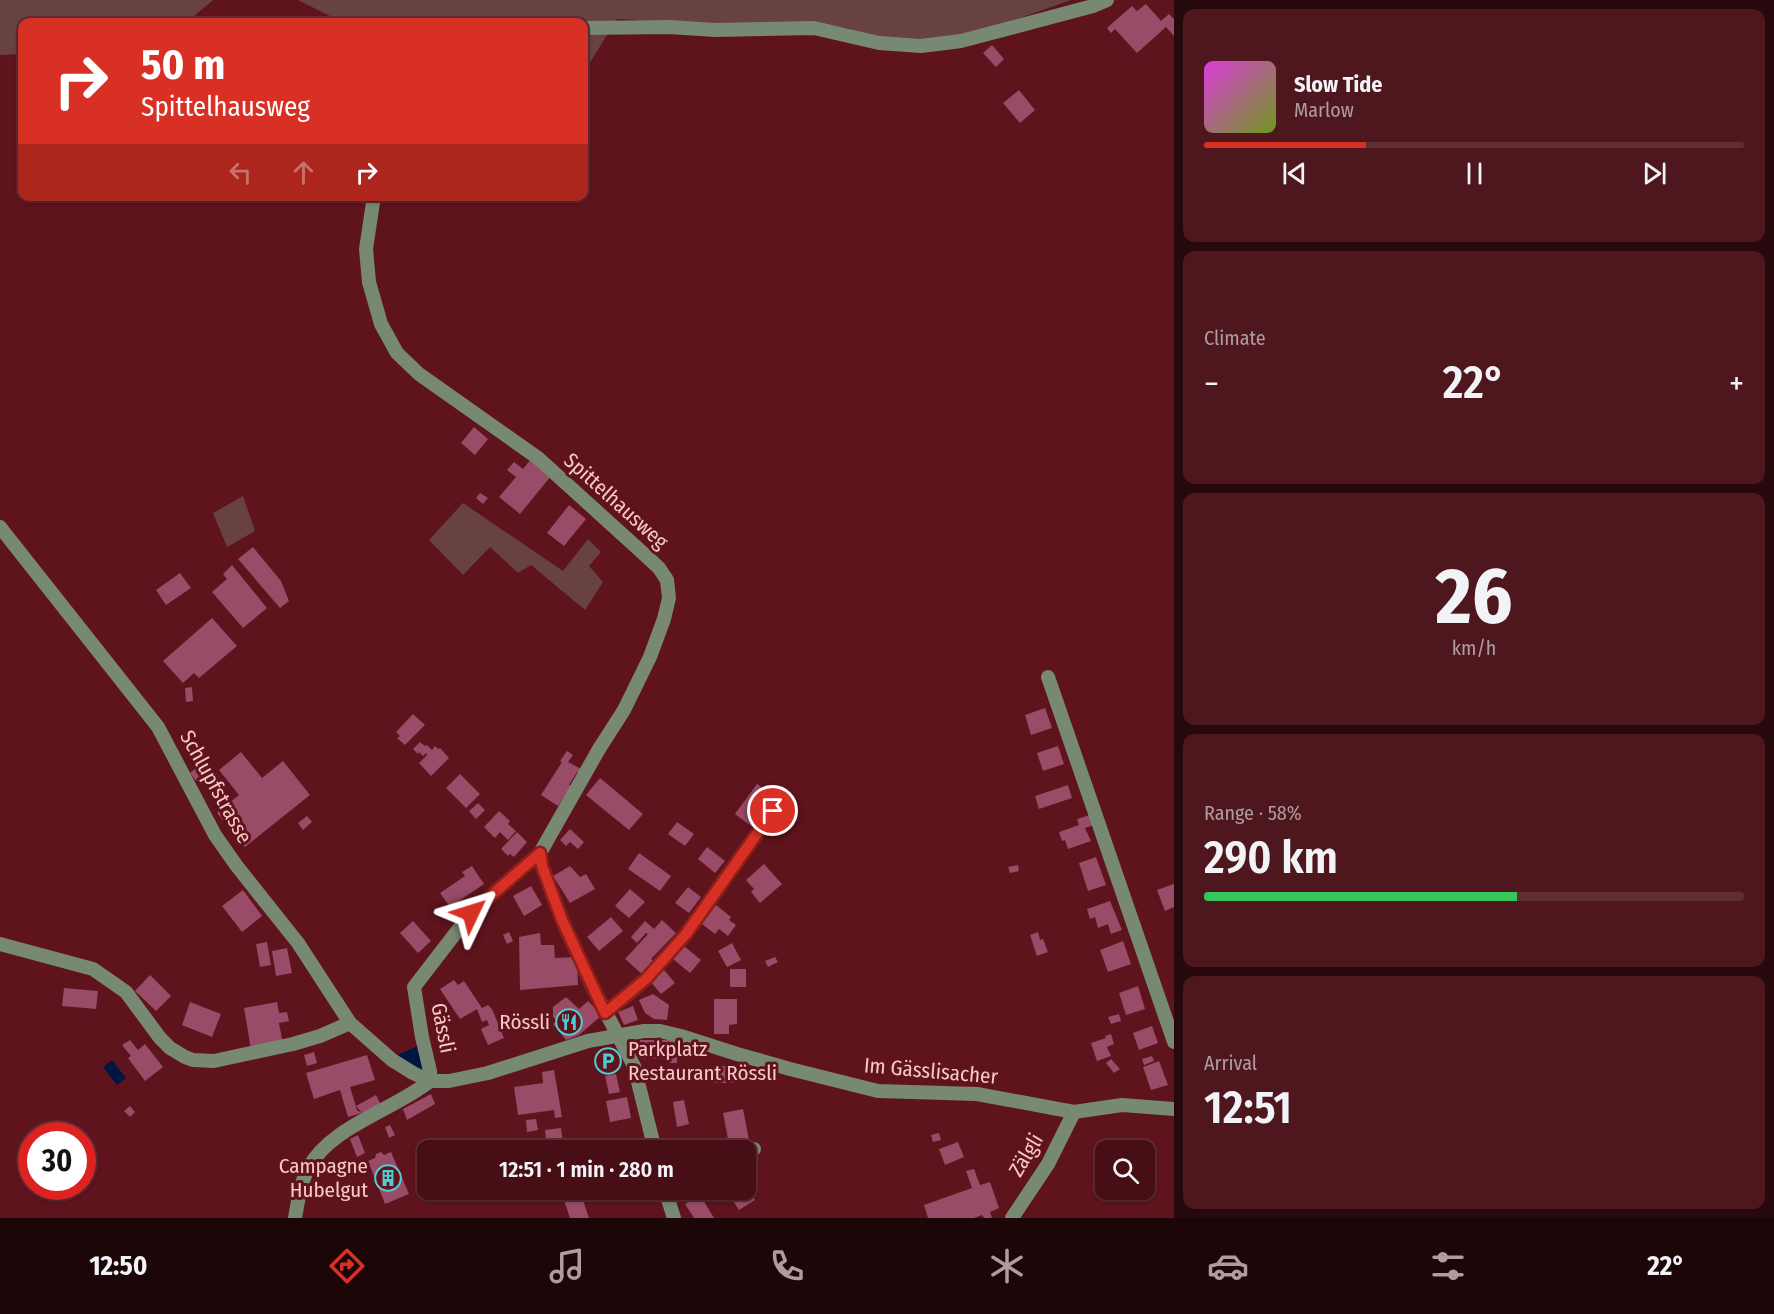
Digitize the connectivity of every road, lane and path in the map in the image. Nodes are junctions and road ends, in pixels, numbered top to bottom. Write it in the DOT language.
graph roads {
  1 [pos="1107,0"];
  2 [pos="588,28"];
  3 [pos="373,201"];
  4 [pos="0,527"];
  5 [pos="1048,677"];
  6 [pos="773,811"];
  7 [pos="540,853"];
  8 [pos="0,944"];
  9 [pos="605,1013"];
  10 [pos="350,1023"];
  11 [pos="618,1036"];
  12 [pos="1174,1042"];
  13 [pos="430,1081"];
  14 [pos="1174,1109"];
  15 [pos="1074,1112"];
  16 [pos="652,1140"];
  17 [pos="668,1200"];
  18 [pos="295,1218"];
  19 [pos="674,1218"];
  20 [pos="1012,1218"];
  1 -- 2 [label="street"];
  3 -- 7 [label="street, Spittelhausweg"];
  4 -- 10 [label="street, Schlupfstrasse"];
  5 -- 12 [label="street"];
  6 -- 9 [label="street"];
  7 -- 9 [label="street"];
  7 -- 13 [label="street, Gässli"];
  8 -- 10 [label="street"];
  9 -- 11 [label="street"];
  10 -- 13 [label="street, Schlupfstrasse"];
  11 -- 13 [label="street, Im Gässlisacher"];
  11 -- 15 [label="street, Im Gässlisacher"];
  11 -- 16 [label="street"];
  13 -- 18 [label="street"];
  14 -- 15 [label="street, Im Gässlisacher"];
  15 -- 20 [label="street, Zälgli"];
  17 -- 19 [label="street"];
}
